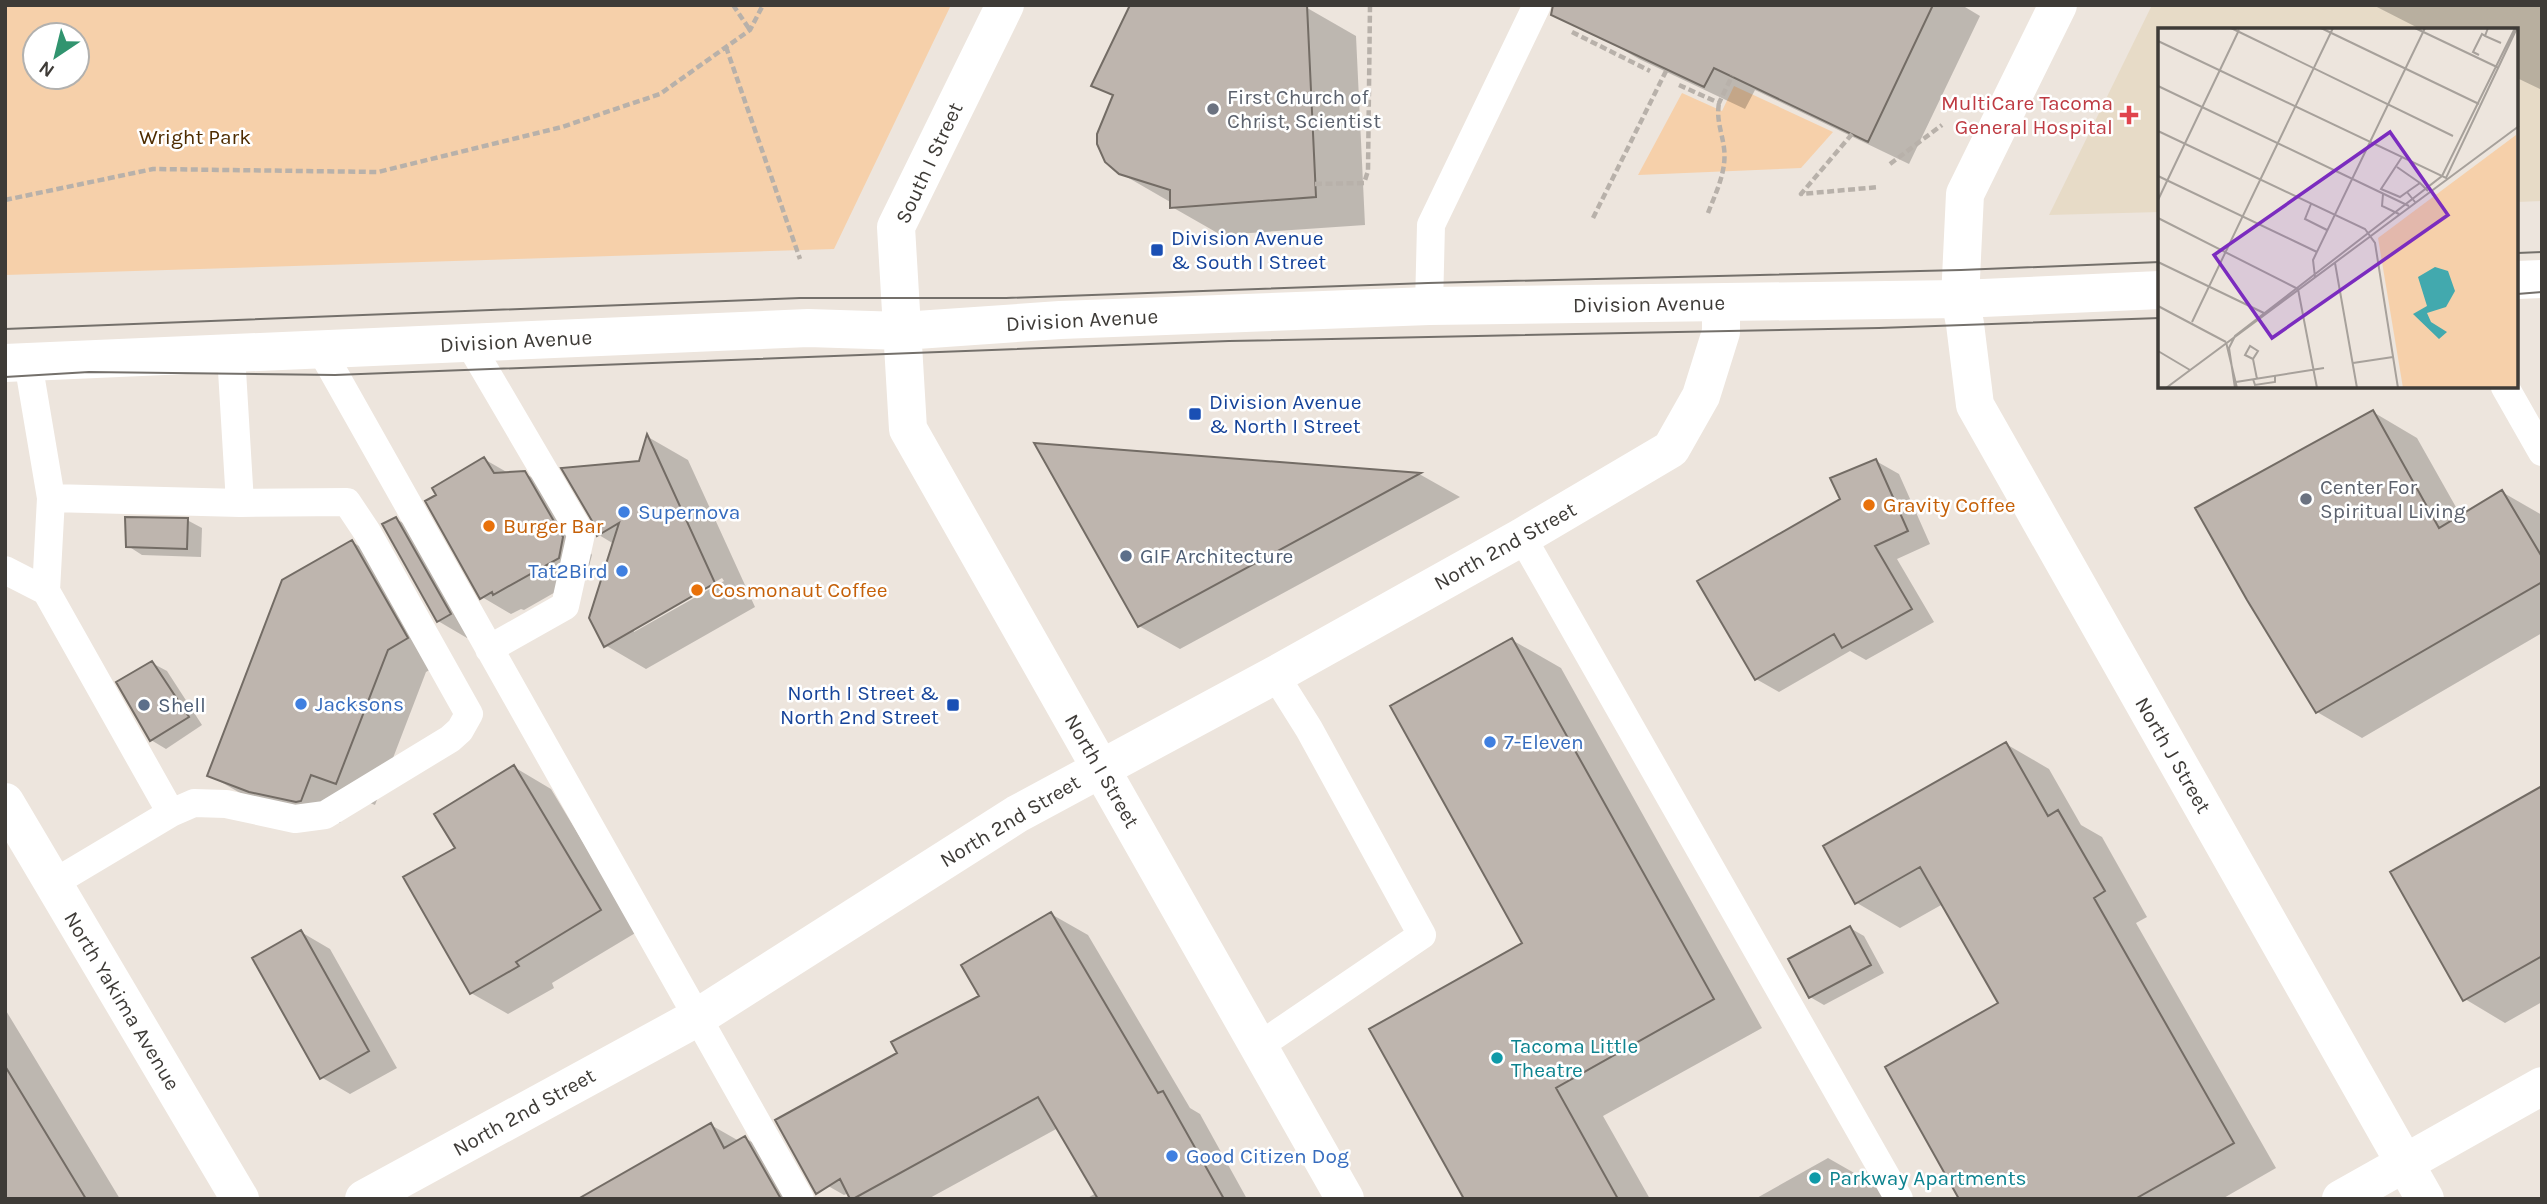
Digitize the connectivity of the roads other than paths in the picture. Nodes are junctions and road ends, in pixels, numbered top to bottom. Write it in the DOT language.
graph roads {
  1 [pos="1005,5"];
  2 [pos="2057,5"];
  3 [pos="1535,9"];
  4 [pos="2542,279"];
  5 [pos="2519,280"];
  6 [pos="2158,290"];
  7 [pos="1960,299"];
  8 [pos="1721,303"];
  9 [pos="1429,306"];
  10 [pos="902,331"];
  11 [pos="469,343"];
  12 [pos="321,350"];
  13 [pos="230,354"];
  14 [pos="16,362"];
  15 [pos="2506,388"];
  16 [pos="2542,452"];
  17 [pos="51,498"];
  18 [pos="240,503"];
  19 [pos="1522,537"];
  20 [pos="5,570"];
  21 [pos="46,591"];
  22 [pos="489,649"];
  23 [pos="1275,675"];
  24 [pos="1099,769"];
  25 [pos="5,802"];
  26 [pos="171,813"];
  27 [pos="52,884"];
  28 [pos="698,1017"];
  29 [pos="1259,1046"];
  30 [pos="2542,1086"];
  31 [pos="2404,1163"];
  32 [pos="240,1199"];
  33 [pos="364,1199"];
  34 [pos="800,1199"];
  35 [pos="1345,1199"];
  36 [pos="1899,1199"];
  37 [pos="2342,1199"];
  38 [pos="2425,1199"];
  1 -- 10 [label="street, South I Street"];
  2 -- 7 [label="street, North J Street"];
  3 -- 9 [label="lane"];
  4 -- 5 [label="street"];
  6 -- 7 [label="street, Division Avenue"];
  7 -- 8 [label="street, Division Avenue"];
  7 -- 31 [label="street, North J Street"];
  8 -- 9 [label="street, Division Avenue"];
  8 -- 19 [label="street, North 2nd Street"];
  9 -- 10 [label="street, Division Avenue"];
  10 -- 11 [label="street, Division Avenue"];
  10 -- 24 [label="street, North I Street"];
  11 -- 12 [label="street, Division Avenue"];
  11 -- 22 [label="lane"];
  12 -- 13 [label="street, Division Avenue"];
  12 -- 22 [label="lane"];
  13 -- 14 [label="street, Division Avenue"];
  13 -- 18 [label="lane"];
  14 -- 17 [label="lane"];
  15 -- 16 [label="lane"];
  17 -- 18 [label="lane"];
  17 -- 21 [label="lane"];
  18 -- 26 [label="lane"];
  19 -- 23 [label="street, North 2nd Street"];
  19 -- 36 [label="lane"];
  20 -- 21 [label="lane"];
  21 -- 26 [label="lane"];
  22 -- 28 [label="lane"];
  23 -- 24 [label="street, North 2nd Street"];
  23 -- 29 [label="lane"];
  24 -- 28 [label="street, North 2nd Street"];
  24 -- 29 [label="street, North I Street"];
  25 -- 27 [label="street, North Yakima Avenue"];
  26 -- 27 [label="lane"];
  27 -- 32 [label="street, North Yakima Avenue"];
  28 -- 33 [label="street, North 2nd Street"];
  28 -- 34 [label="lane"];
  29 -- 35 [label="street, North I Street"];
  30 -- 31 [label="street"];
  31 -- 37 [label="street"];
  31 -- 38 [label="street, North J Street"];
}
